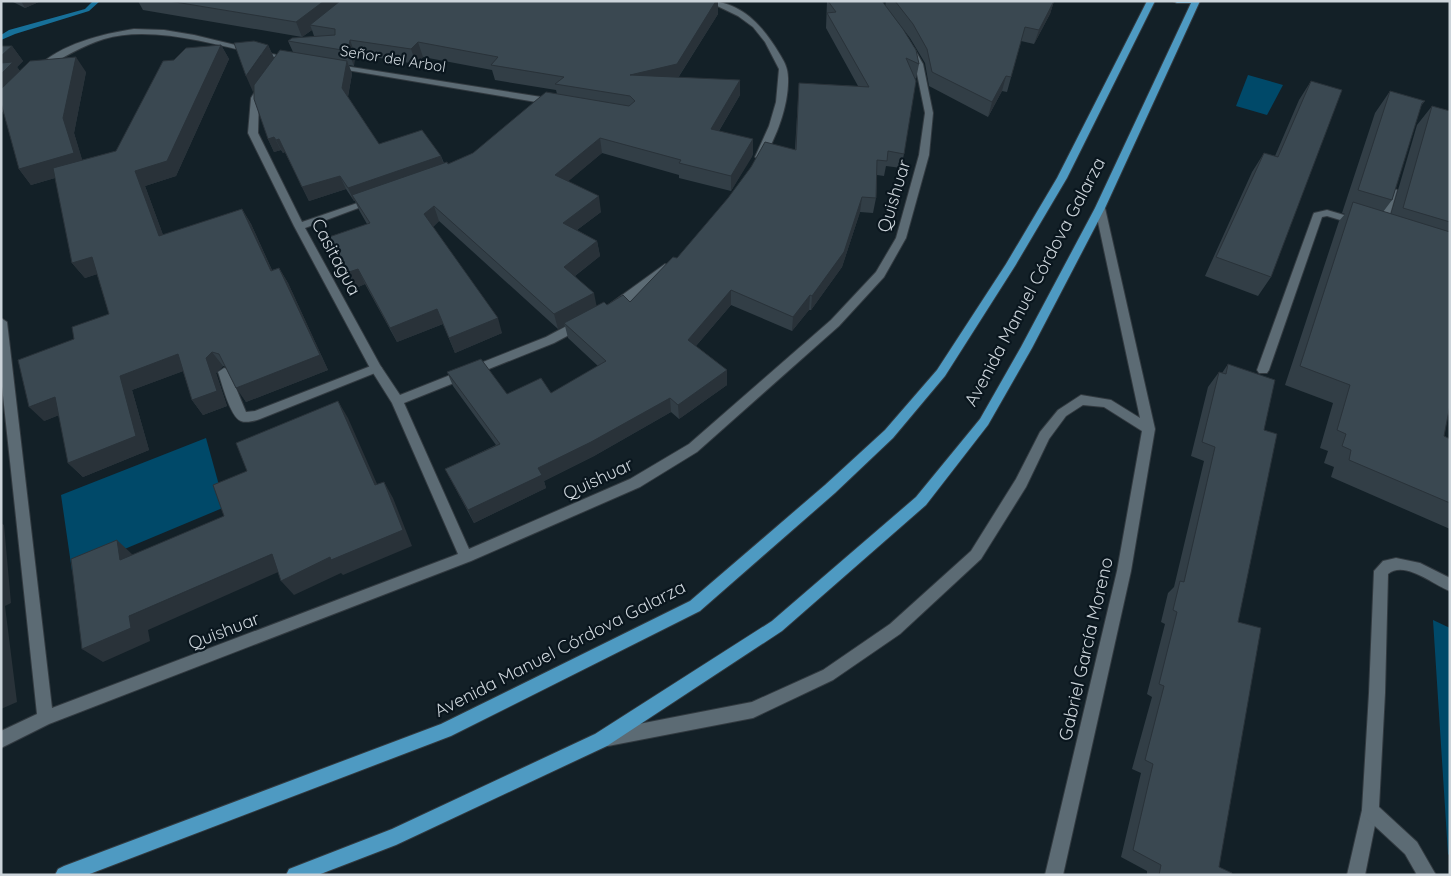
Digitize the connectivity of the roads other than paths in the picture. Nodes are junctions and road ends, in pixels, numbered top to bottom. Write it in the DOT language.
graph roads {
  1 [pos="711,1"];
  2 [pos="1151,1"];
  3 [pos="1177,1"];
  4 [pos="1189,1"];
  5 [pos="1196,1"];
  6 [pos="906,41"];
  7 [pos="298,47"];
  8 [pos="303,61"];
  9 [pos="322,64"];
  10 [pos="278,66"];
  11 [pos="32,74"];
  12 [pos="566,104"];
  13 [pos="754,169"];
  14 [pos="1395,182"];
  15 [pos="380,198"];
  16 [pos="1100,208"];
  17 [pos="299,226"];
  18 [pos="670,264"];
  19 [pos="1,322"];
  20 [pos="376,368"];
  21 [pos="1262,370"];
  22 [pos="224,372"];
  23 [pos="397,401"];
  24 [pos="1149,429"];
  25 [pos="466,557"];
  26 [pos="1450,585"];
  27 [pos="45,718"];
  28 [pos="1,740"];
  29 [pos="601,740"];
  30 [pos="1370,810"];
  31 [pos="64,875"];
  32 [pos="294,875"];
  33 [pos="1054,875"];
  34 [pos="1356,875"];
  35 [pos="1427,875"];
  1 -- 13 [label="street"];
  2 -- 31 [label="main road, Avenida Manuel Córdova Galarza"];
  3 -- 4 [label="main road"];
  5 -- 16 [label="main road, Avenida Manuel Córdova Galarza"];
  6 -- 25 [label="street, Quishuar"];
  7 -- 10 [label="street, Casitagua"];
  8 -- 10 [label="street"];
  9 -- 12 [label="street, Señor del Arbol"];
  10 -- 11 [label="street"];
  10 -- 17 [label="street, Casitagua"];
  14 -- 21 [label="street"];
  15 -- 17 [label="street"];
  16 -- 24 [label="street, Gabriel García Moreno"];
  16 -- 29 [label="main road, Avenida Manuel Córdova Galarza"];
  17 -- 20 [label="street, Casitagua"];
  18 -- 23 [label="street"];
  19 -- 27 [label="street"];
  20 -- 22 [label="street"];
  20 -- 23 [label="street, Casitagua"];
  23 -- 25 [label="street, Casitagua"];
  24 -- 29 [label="street"];
  24 -- 33 [label="street, Gabriel García Moreno"];
  25 -- 27 [label="street, Quishuar"];
  26 -- 30 [label="street"];
  27 -- 28 [label="street, Quishuar"];
  29 -- 32 [label="main road, Avenida Manuel Córdova Galarza"];
  30 -- 34 [label="street"];
  30 -- 35 [label="street"];
}
